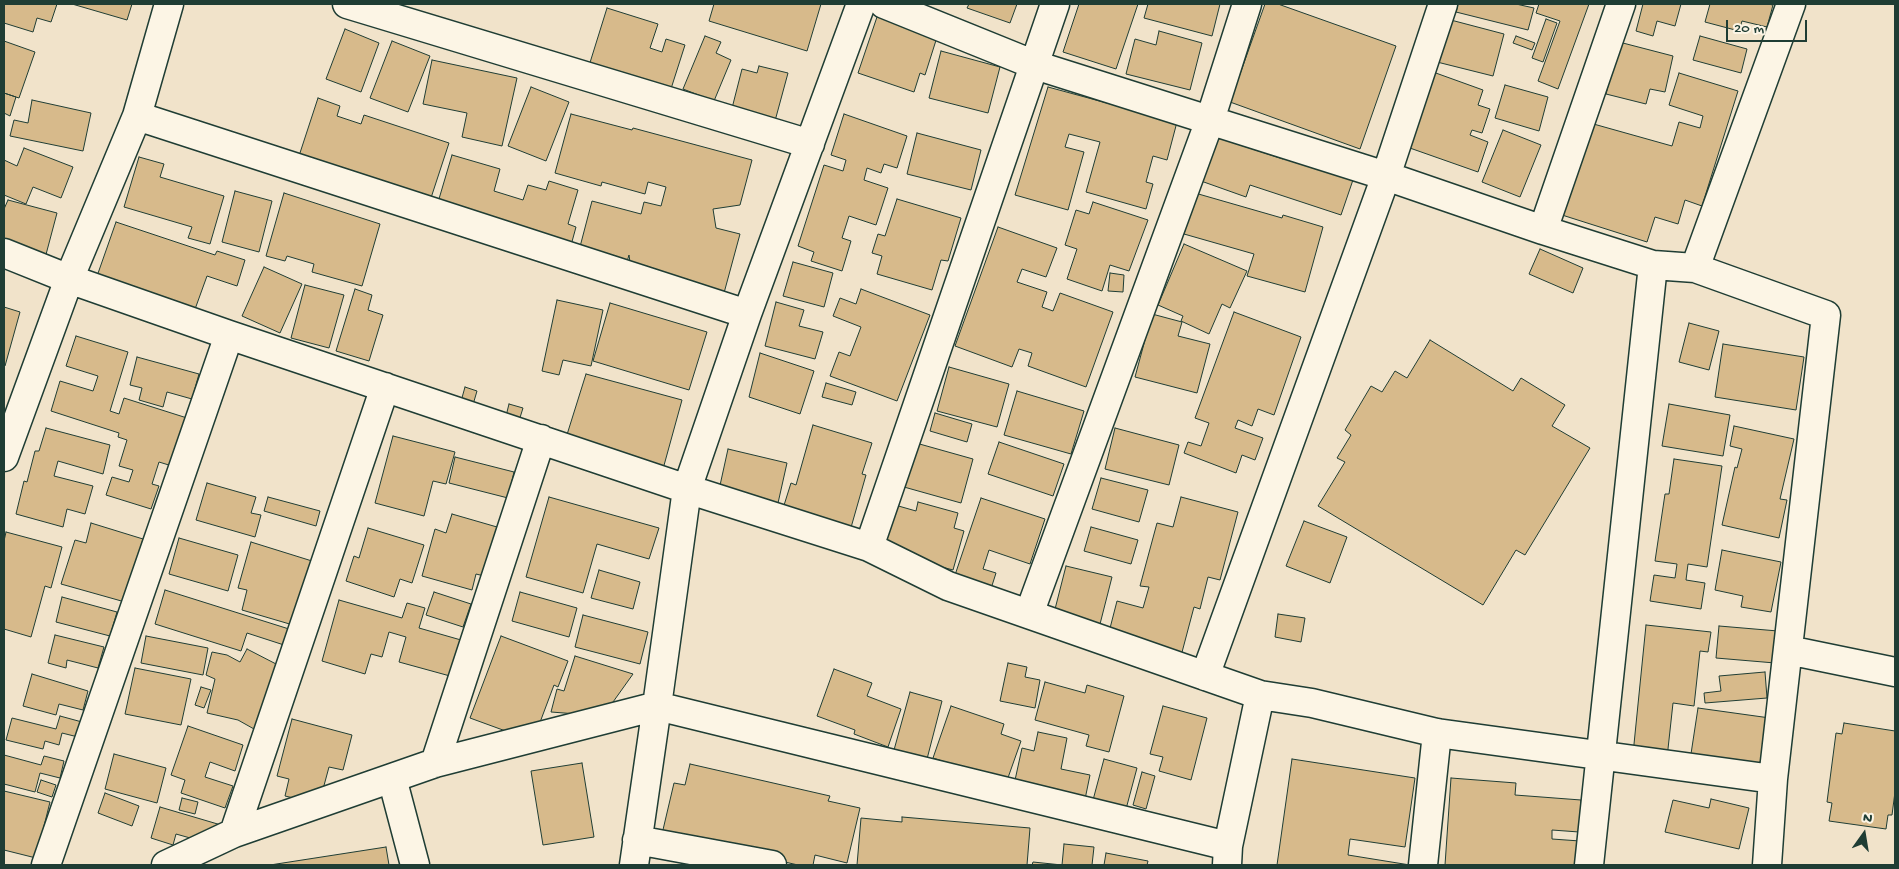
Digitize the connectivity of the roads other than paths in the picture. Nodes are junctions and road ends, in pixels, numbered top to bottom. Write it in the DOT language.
graph roads {
  1 [pos="169,4"];
  2 [pos="347,4"];
  3 [pos="861,4"];
  4 [pos="884,4"];
  5 [pos="1055,4"];
  6 [pos="1247,4"];
  7 [pos="1443,4"];
  8 [pos="1620,4"];
  9 [pos="1791,4"];
  10 [pos="1035,65"];
  11 [pos="137,116"];
  12 [pos="1210,120"];
  13 [pos="810,144"];
  14 [pos="1386,176"];
  15 [pos="1543,230"];
  16 [pos="4,253"];
  17 [pos="1653,265"];
  18 [pos="1696,268"];
  19 [pos="70,279"];
  20 [pos="747,314"];
  21 [pos="229,335"];
  22 [pos="385,387"];
  23 [pos="541,439"];
  24 [pos="4,457"];
  25 [pos="687,489"];
  26 [pos="869,547"];
  27 [pos="1029,614"];
  28 [pos="1788,650"];
  29 [pos="1895,672"];
  30 [pos="1205,676"];
  31 [pos="1260,695"];
  32 [pos="657,706"];
  33 [pos="1437,733"];
  34 [pos="1599,755"];
  35 [pos="435,763"];
  36 [pos="392,778"];
  37 [pos="1773,779"];
  38 [pos="234,833"];
  39 [pos="636,853"];
  40 [pos="1227,856"];
  41 [pos="46,865"];
  42 [pos="166,865"];
  43 [pos="415,865"];
  44 [pos="772,865"];
  45 [pos="1424,865"];
  46 [pos="1589,865"];
  47 [pos="1767,865"];
  1 -- 11 [label="street"];
  2 -- 13 [label="street"];
  3 -- 13 [label="street"];
  4 -- 10 [label="street"];
  5 -- 10 [label="street"];
  6 -- 12 [label="street"];
  7 -- 14 [label="street"];
  8 -- 15 [label="street"];
  9 -- 18 [label="street"];
  10 -- 12 [label="street"];
  10 -- 26 [label="street"];
  11 -- 19 [label="street"];
  11 -- 20 [label="street"];
  12 -- 14 [label="street"];
  12 -- 27 [label="street"];
  13 -- 20 [label="street"];
  14 -- 15 [label="street"];
  14 -- 30 [label="street"];
  15 -- 17 [label="street"];
  16 -- 19 [label="street"];
  17 -- 18 [label="street"];
  17 -- 34 [label="street"];
  18 -- 28 [label="street"];
  19 -- 21 [label="street"];
  19 -- 24 [label="street"];
  20 -- 25 [label="street"];
  21 -- 22 [label="street"];
  21 -- 41 [label="street"];
  22 -- 23 [label="street"];
  22 -- 38 [label="street"];
  23 -- 25 [label="street"];
  23 -- 35 [label="street"];
  25 -- 26 [label="street"];
  25 -- 32 [label="street"];
  26 -- 27 [label="street"];
  27 -- 30 [label="street"];
  28 -- 29 [label="street"];
  28 -- 37 [label="street"];
  30 -- 31 [label="street"];
  31 -- 33 [label="street"];
  31 -- 40 [label="street"];
  32 -- 35 [label="street"];
  32 -- 39 [label="street"];
  32 -- 40 [label="street"];
  33 -- 34 [label="street"];
  33 -- 45 [label="street"];
  34 -- 37 [label="street"];
  34 -- 46 [label="street"];
  35 -- 36 [label="street"];
  36 -- 38 [label="street"];
  36 -- 43 [label="street"];
  37 -- 47 [label="street"];
  38 -- 42 [label="street"];
  39 -- 44 [label="street"];
}
